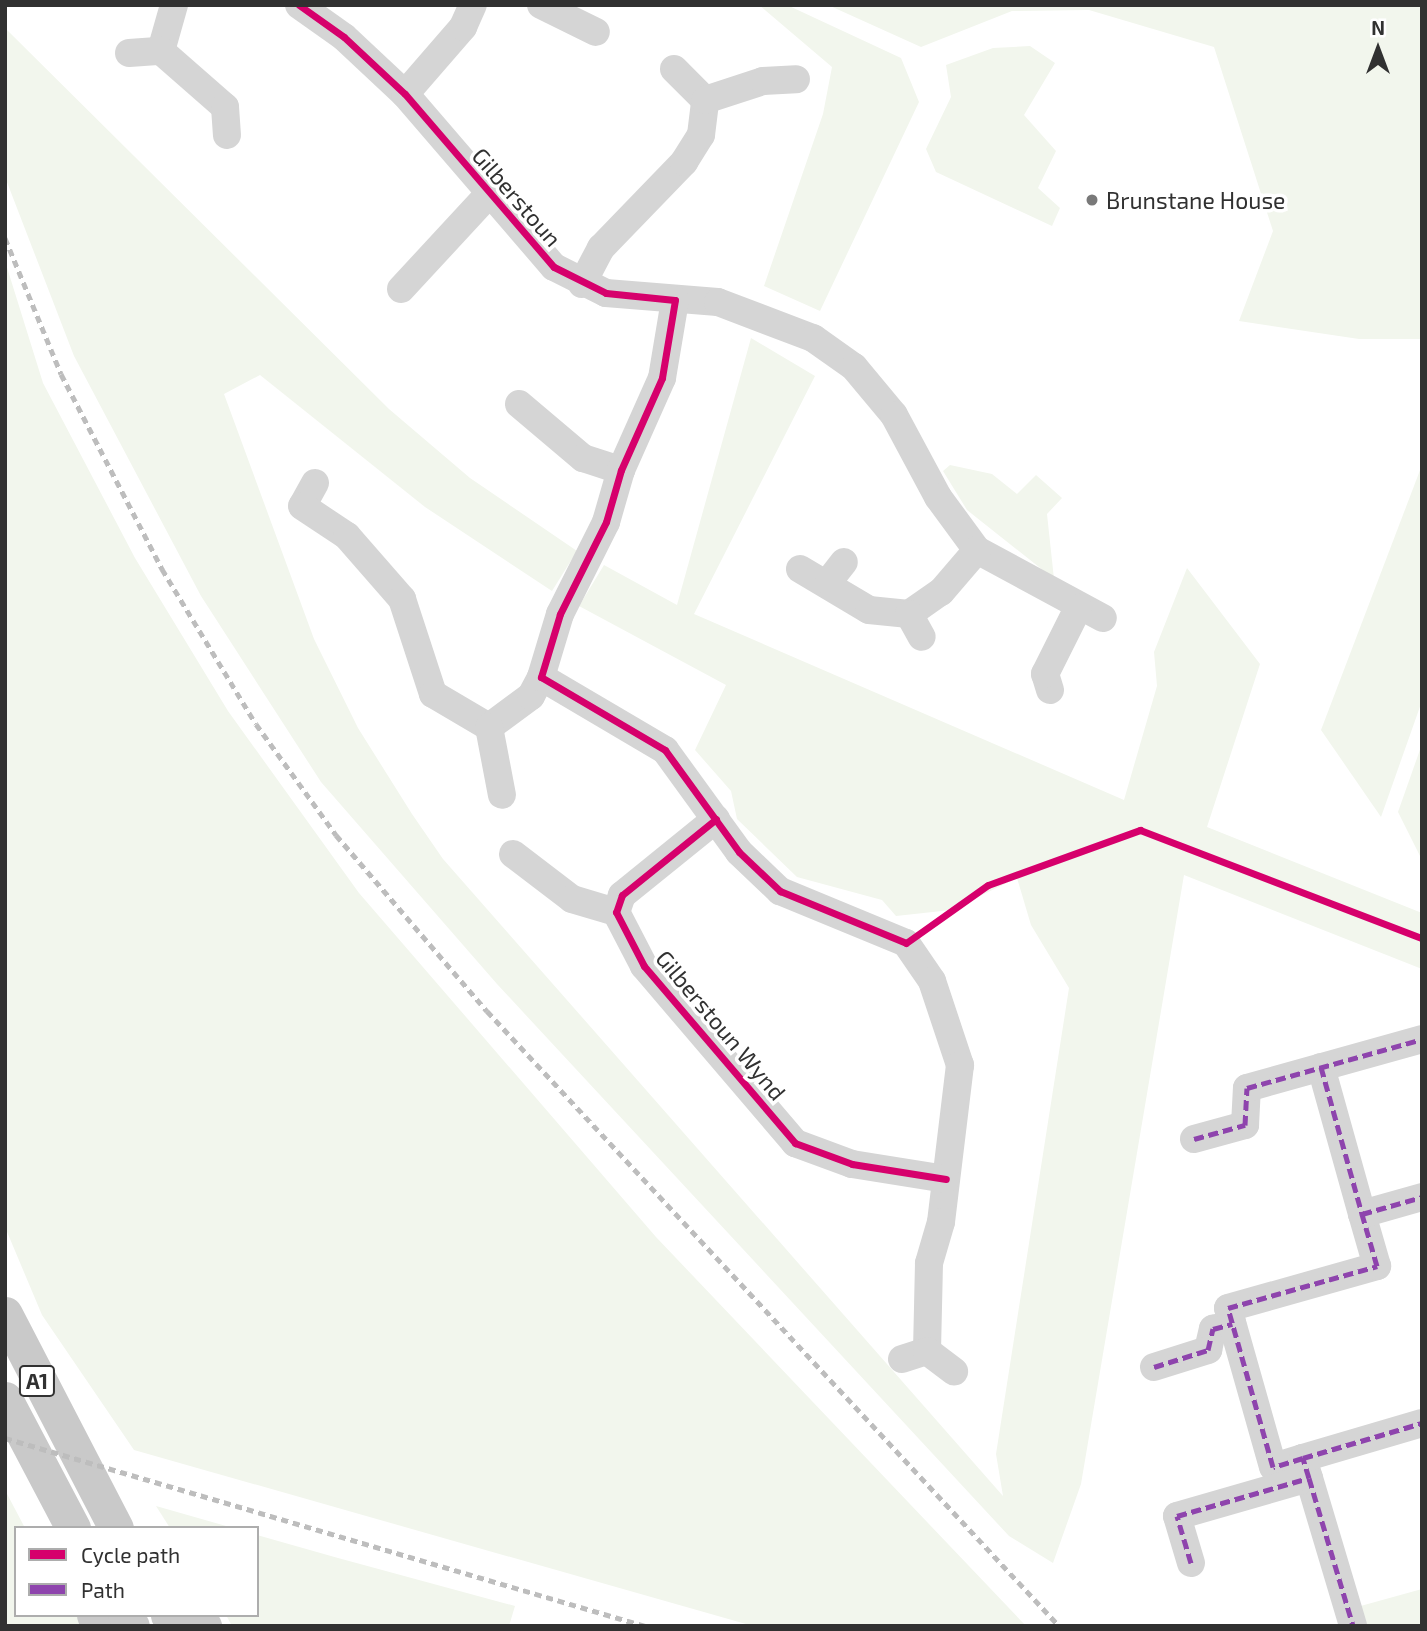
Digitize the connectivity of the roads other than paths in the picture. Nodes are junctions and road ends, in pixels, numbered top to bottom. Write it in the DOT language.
graph roads {
  1 [pos="174,5"];
  2 [pos="299,5"];
  3 [pos="473,5"];
  4 [pos="541,5"];
  5 [pos="596,32"];
  6 [pos="161,51"];
  7 [pos="129,53"];
  8 [pos="674,69"];
  9 [pos="796,79"];
  10 [pos="405,94"];
  11 [pos="705,100"];
  12 [pos="227,135"];
  13 [pos="488,195"];
  14 [pos="582,284"];
  15 [pos="401,289"];
  16 [pos="675,300"];
  17 [pos="519,404"];
  18 [pos="621,470"];
  19 [pos="315,483"];
  20 [pos="977,550"];
  21 [pos="800,569"];
  22 [pos="541,677"];
  23 [pos="1040,678"];
  24 [pos="489,727"];
  25 [pos="502,795"];
  26 [pos="716,819"];
  27 [pos="513,854"];
  28 [pos="616,912"];
  29 [pos="1422,1039"];
  30 [pos="1321,1067"];
  31 [pos="1194,1139"];
  32 [pos="946,1179"];
  33 [pos="1422,1197"];
  34 [pos="1362,1214"];
  35 [pos="5,1314"];
  36 [pos="1233,1324"];
  37 [pos="1154,1367"];
  38 [pos="954,1371"];
  39 [pos="5,1399"];
  40 [pos="1422,1423"];
  41 [pos="14,1437"];
  42 [pos="1306,1468"];
  43 [pos="35,1480"];
  44 [pos="106,1510"];
  45 [pos="48,1526"];
  46 [pos="71,1526"];
  47 [pos="126,1526"];
  48 [pos="1191,1563"];
  49 [pos="1353,1626"];
  1 -- 6 [label="street"];
  2 -- 10 [label="street, Gilberstoun"];
  3 -- 10 [label="street"];
  4 -- 5 [label="street"];
  6 -- 7 [label="street"];
  6 -- 12 [label="street"];
  8 -- 11 [label="street"];
  9 -- 11 [label="street"];
  10 -- 13 [label="street, Gilberstoun"];
  11 -- 14 [label="street"];
  13 -- 14 [label="street, Gilberstoun"];
  13 -- 15 [label="street, Gilberstoun"];
  14 -- 16 [label="street, Gilberstoun"];
  16 -- 18 [label="street"];
  16 -- 20 [label="street, Gilberstoun"];
  17 -- 18 [label="street"];
  18 -- 22 [label="street"];
  19 -- 24 [label="street"];
  20 -- 21 [label="street"];
  20 -- 23 [label="street, Gilberstoun"];
  22 -- 24 [label="street"];
  22 -- 26 [label="street"];
  24 -- 25 [label="street"];
  26 -- 28 [label="street"];
  26 -- 32 [label="street"];
  27 -- 28 [label="street"];
  28 -- 32 [label="street, Gilberstoun Wynd"];
  29 -- 30 [label="street"];
  30 -- 31 [label="street"];
  30 -- 34 [label="street"];
  32 -- 38 [label="street"];
  33 -- 34 [label="street"];
  34 -- 36 [label="street"];
  35 -- 44 [label="main road, A1"];
  36 -- 37 [label="street"];
  36 -- 42 [label="street"];
  39 -- 41 [label="main road, A1"];
  40 -- 42 [label="street"];
  41 -- 43 [label="main road, A1"];
  42 -- 48 [label="street"];
  42 -- 49 [label="street"];
  43 -- 45 [label="main road"];
  43 -- 46 [label="main road, A1"];
  44 -- 47 [label="main road"];
}
